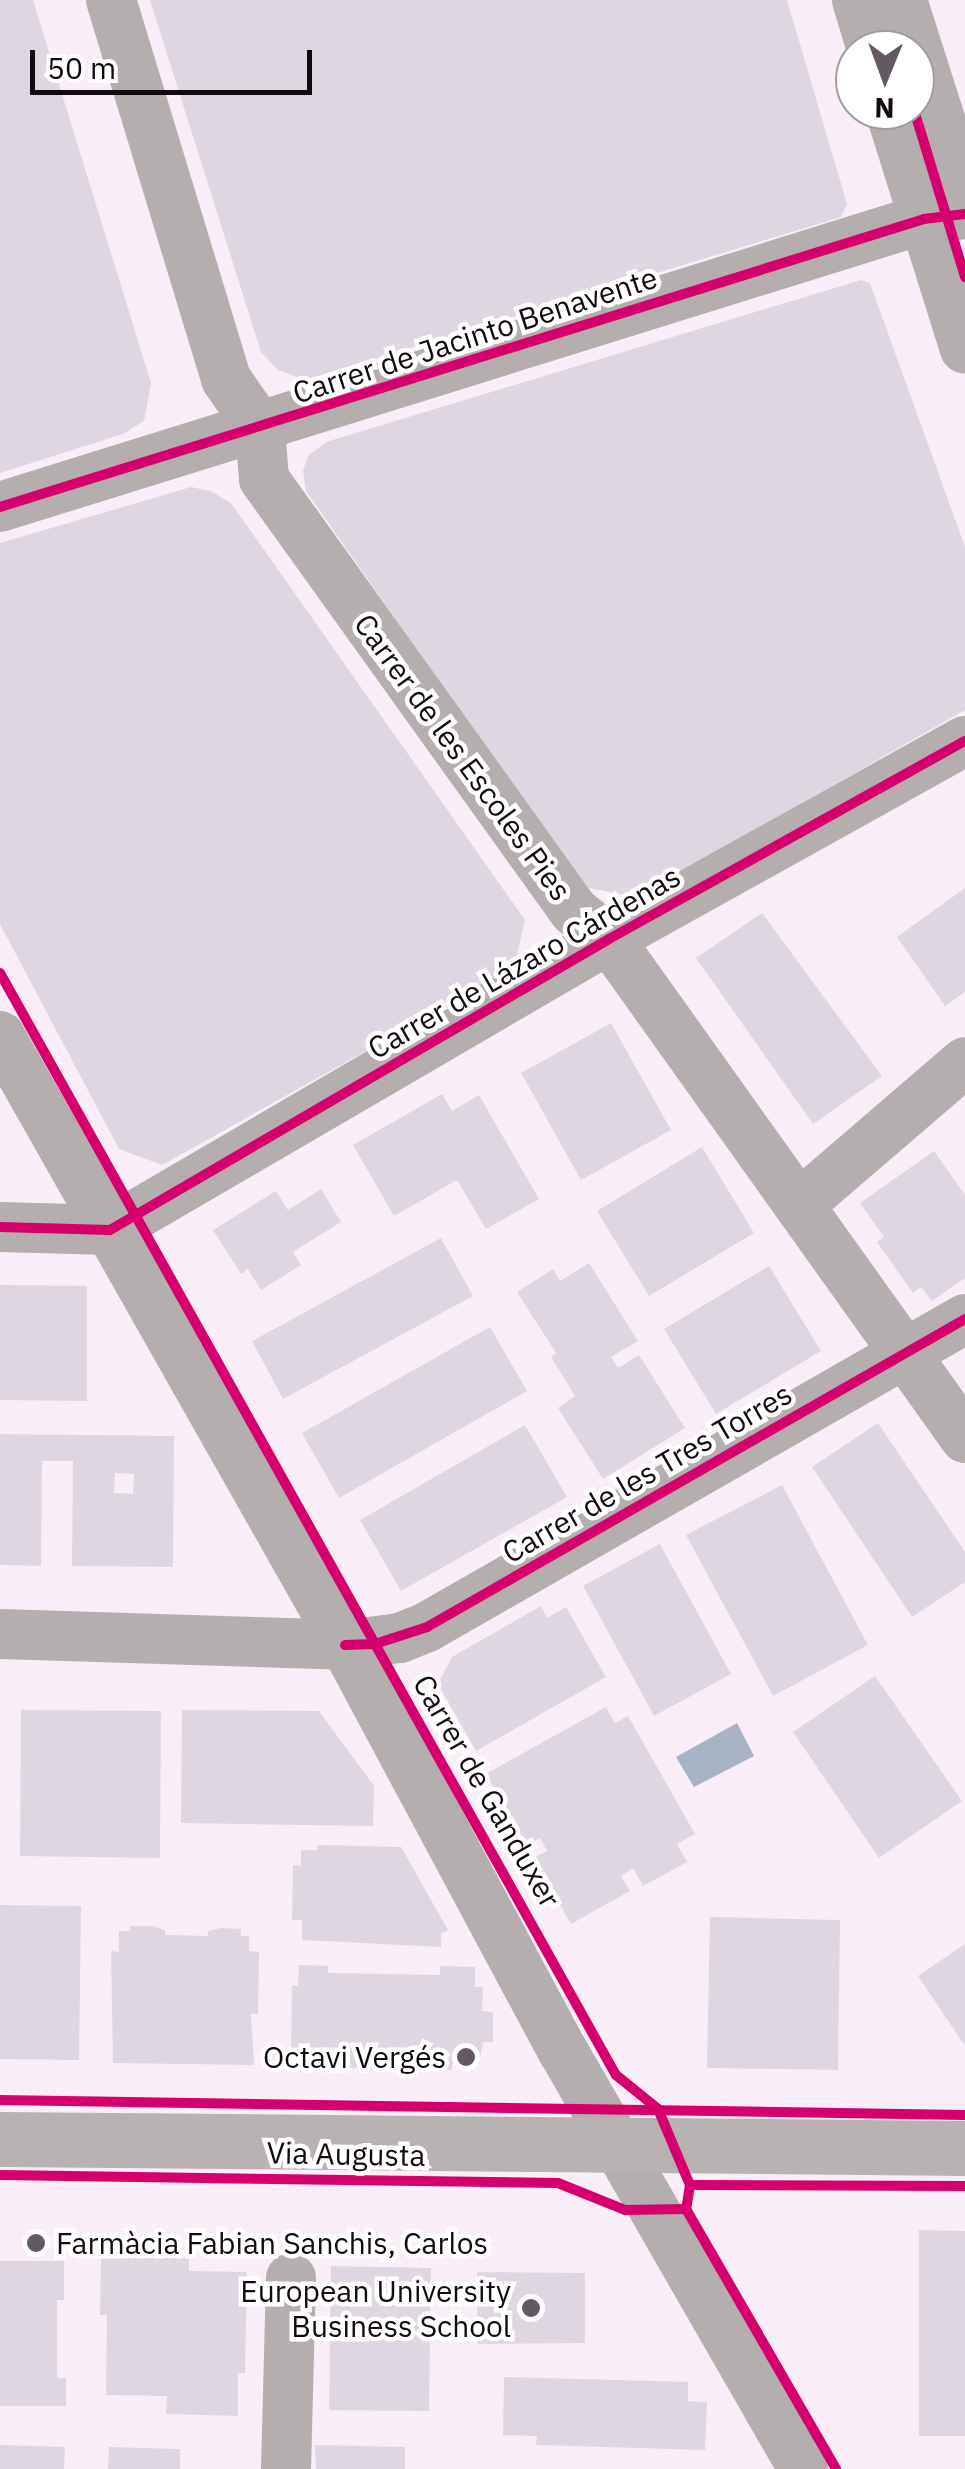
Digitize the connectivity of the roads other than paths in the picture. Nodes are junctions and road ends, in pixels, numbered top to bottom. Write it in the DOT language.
graph roads {
  1 [pos="111,0"];
  2 [pos="857,0"];
  3 [pos="902,0"];
  4 [pos="866,30"];
  5 [pos="902,130"];
  6 [pos="951,210"];
  7 [pos="965,349"];
  8 [pos="260,428"];
  9 [pos="0,507"];
  10 [pos="965,741"];
  11 [pos="610,939"];
  12 [pos="0,1036"];
  13 [pos="965,1062"];
  14 [pos="799,1205"];
  15 [pos="0,1227"];
  16 [pos="110,1230"];
  17 [pos="965,1320"];
  18 [pos="904,1354"];
  19 [pos="965,1438"];
  20 [pos="0,1634"];
  21 [pos="345,1645"];
  22 [pos="0,2139"];
  23 [pos="619,2144"];
  24 [pos="965,2148"];
  25 [pos="291,2278"];
  26 [pos="286,2469"];
  27 [pos="803,2469"];
  1 -- 8 [label="street"];
  2 -- 4 [label="street"];
  3 -- 6 [label="street"];
  5 -- 6 [label="street"];
  6 -- 7 [label="street"];
  6 -- 8 [label="street, Carrer de Jacinto Benavente"];
  8 -- 9 [label="street, Carrer de Jacinto Benavente"];
  8 -- 11 [label="street, Carrer de les Escoles Pies"];
  10 -- 11 [label="street, Carrer de Lázaro Cárdenas"];
  11 -- 14 [label="street, Carrer de les Escoles Pies"];
  11 -- 16 [label="street, Carrer de Lázaro Cárdenas"];
  12 -- 16 [label="street, Carrer de Ganduxer"];
  13 -- 14 [label="street"];
  14 -- 18 [label="street, Carrer de les Escoles Pies"];
  15 -- 16 [label="street"];
  16 -- 21 [label="street, Carrer de Ganduxer"];
  17 -- 18 [label="street, Carrer de les Tres Torres"];
  18 -- 19 [label="street, Carrer de les Escoles Pies"];
  18 -- 21 [label="street, Carrer de les Tres Torres"];
  20 -- 21 [label="street, Carrer de les Tres Torres"];
  21 -- 23 [label="street, Carrer de Ganduxer"];
  22 -- 23 [label="main road, Via Augusta"];
  23 -- 24 [label="main road, Via Augusta"];
  23 -- 27 [label="street, Carrer de Ganduxer"];
  25 -- 26 [label="street"];
}
